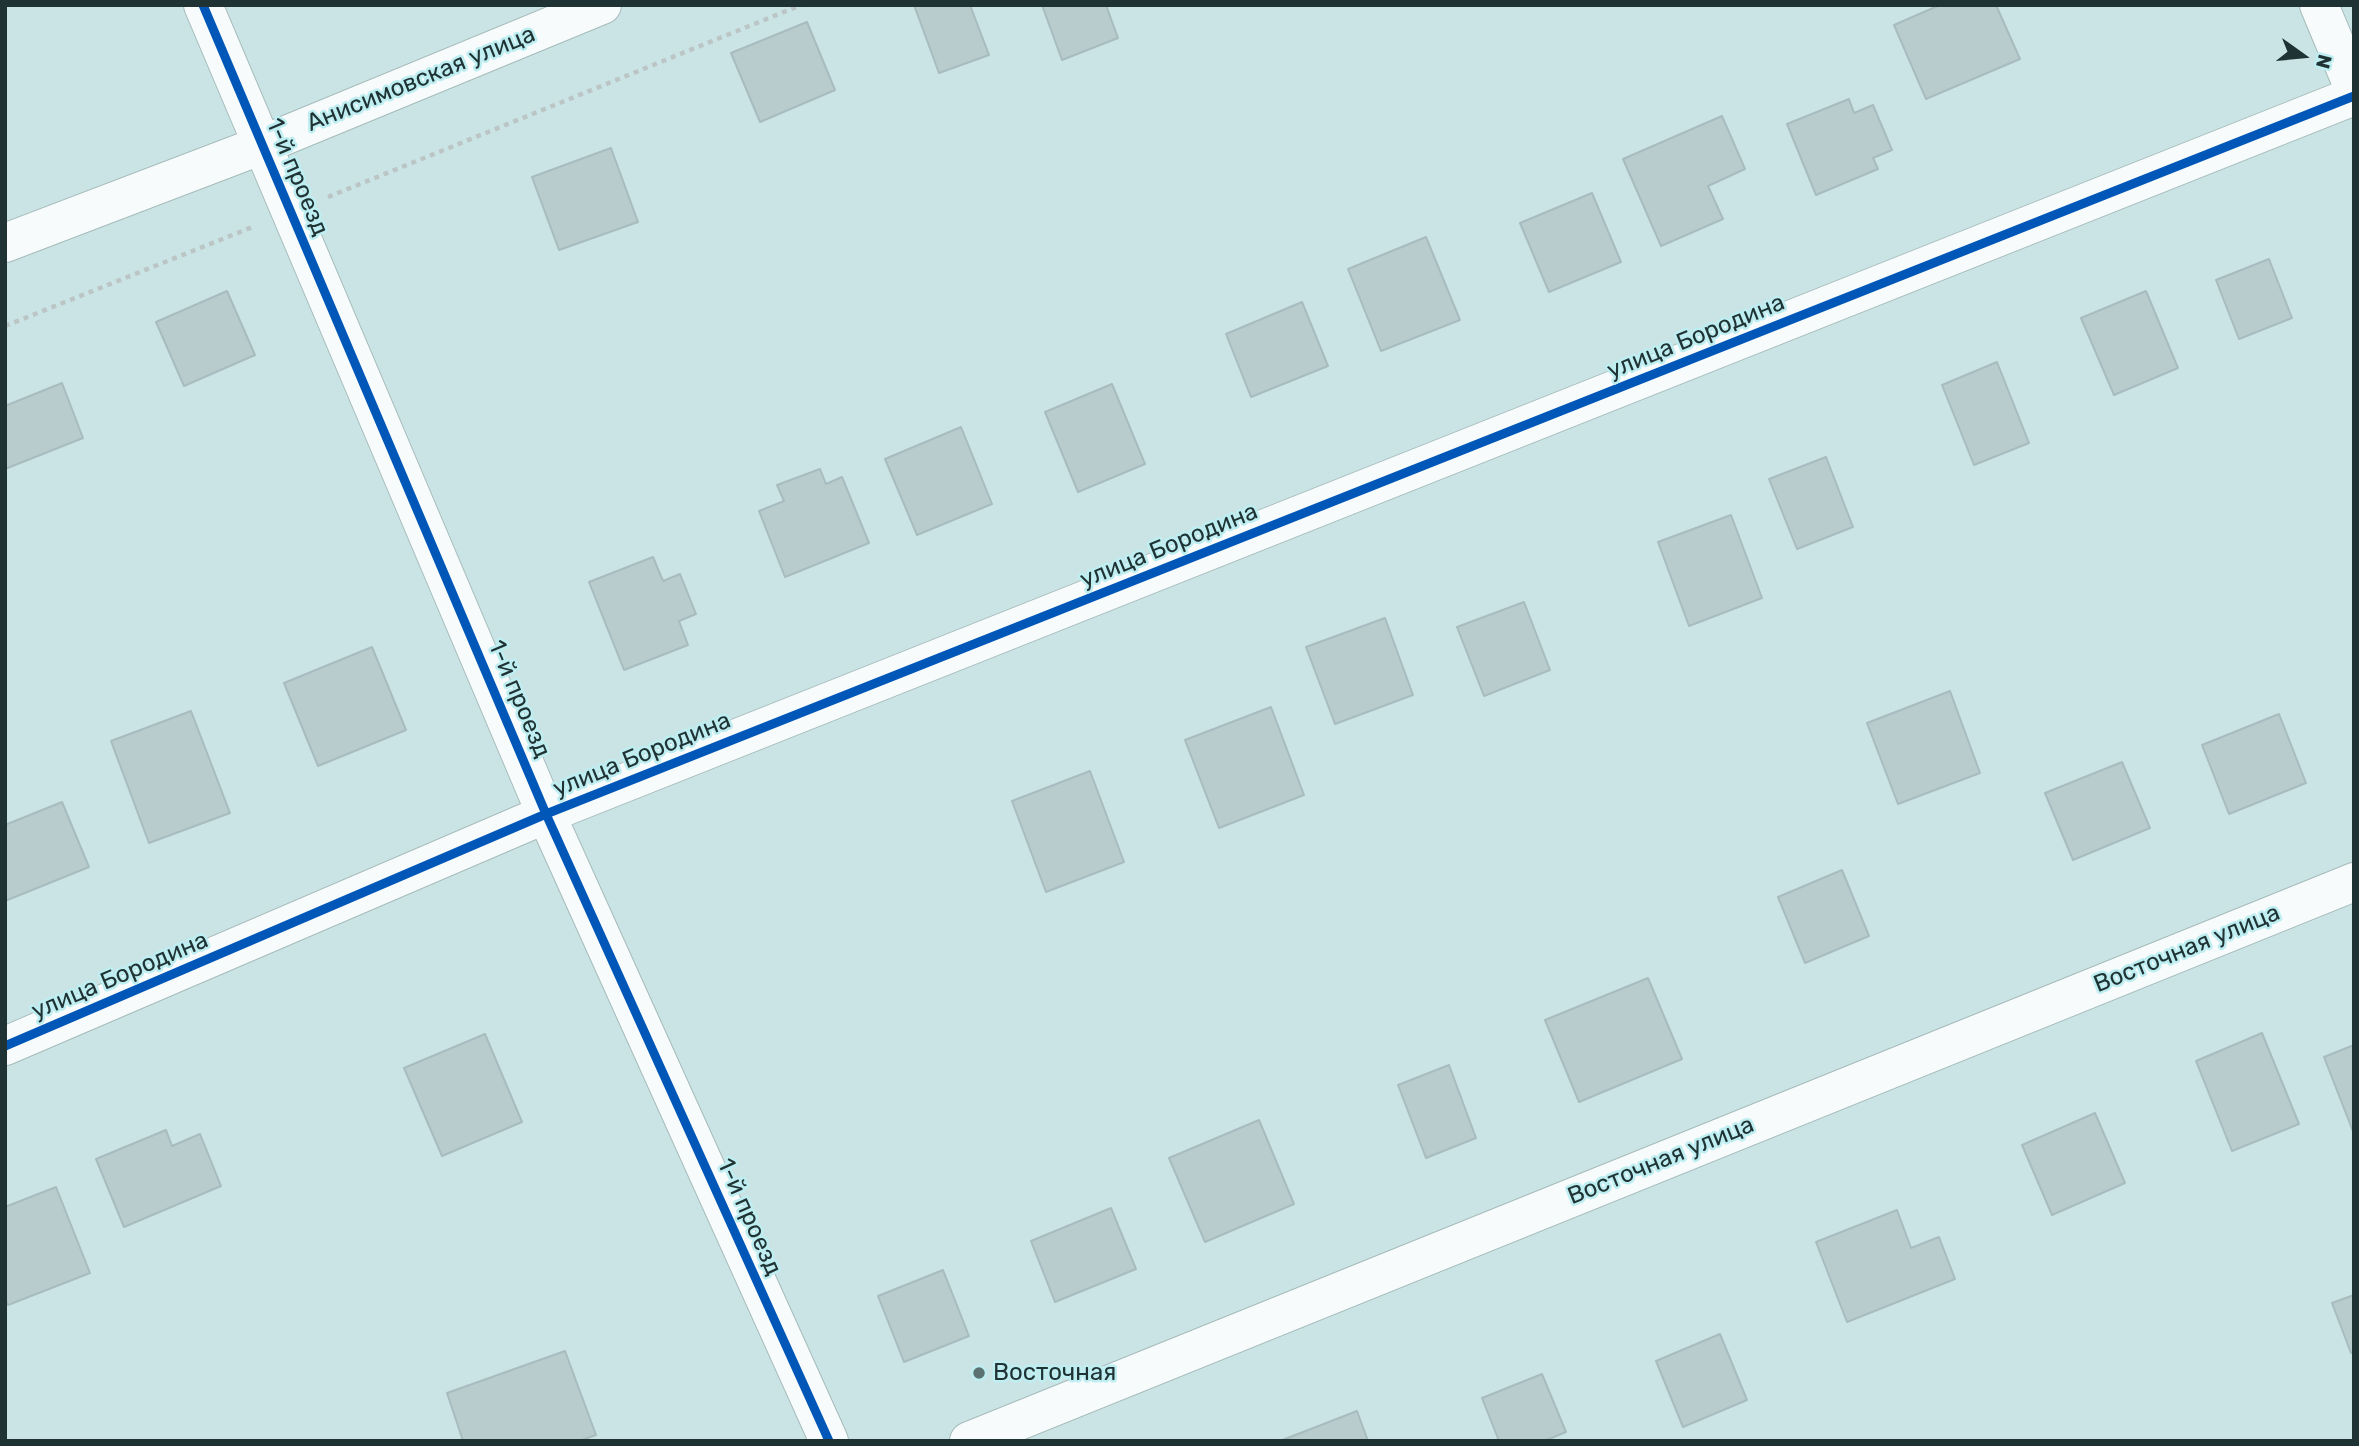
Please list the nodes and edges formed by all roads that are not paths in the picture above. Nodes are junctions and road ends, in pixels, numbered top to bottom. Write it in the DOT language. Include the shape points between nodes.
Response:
graph roads {
  1 [pos="203,5"];
  2 [pos="602,5"];
  3 [pos="2319,5"];
  4 [pos="2354,89"];
  5 [pos="2354,96"];
  6 [pos="262,145"];
  7 [pos="5,243"];
  8 [pos="546,814"];
  9 [pos="2354,882"];
  10 [pos="5,1046"];
  11 [pos="829,1441"];
  12 [pos="969,1441"];
  1 -- 6 [label="street, 1-й проезд"];
  2 -- 6 [label="street, Анисимовская улица"];
  3 -- 4 [label="street"];
  5 -- 8 [label="street, улица Бородина"];
  6 -- 7 [label="street, Анисимовская улица"];
  6 -- 8 [label="street, 1-й проезд"];
  8 -- 10 [label="street, улица Бородина"];
  8 -- 11 [label="street, 1-й проезд"];
  9 -- 12 [label="street, Восточная улица"];
}
